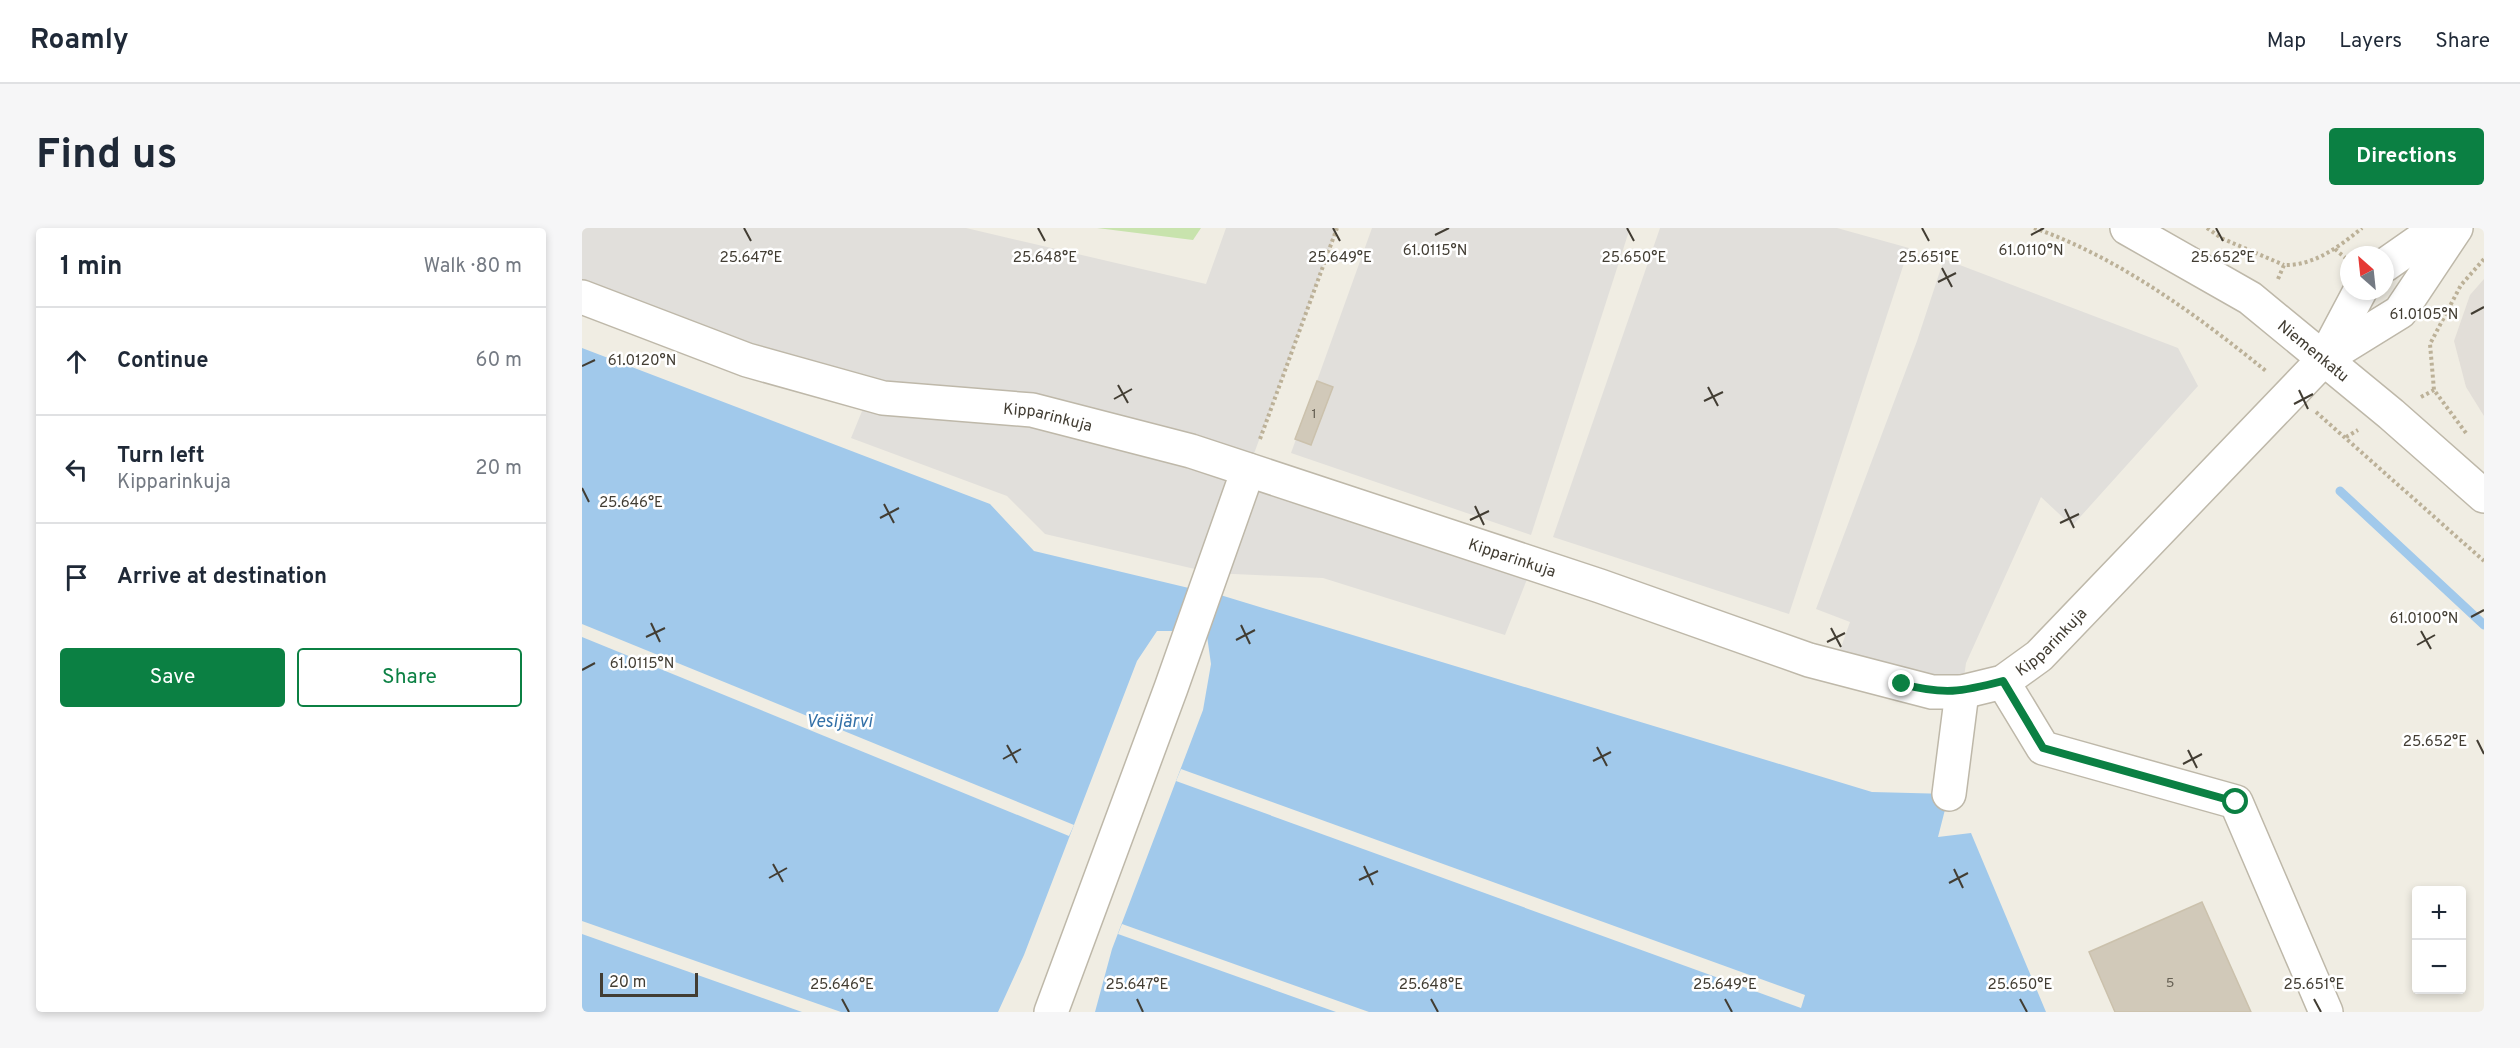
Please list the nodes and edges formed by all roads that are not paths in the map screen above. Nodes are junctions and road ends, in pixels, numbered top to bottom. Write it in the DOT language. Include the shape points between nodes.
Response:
graph roads {
  1 [pos="2127,228"];
  2 [pos="2438,228"];
  3 [pos="2456,228"];
  4 [pos="2394,259"];
  5 [pos="582,297"];
  6 [pos="2355,300"];
  7 [pos="2324,359"];
  8 [pos="1248,470"];
  9 [pos="2484,496"];
  10 [pos="2003,681"];
  11 [pos="1962,692"];
  12 [pos="1949,794"];
  13 [pos="1051,1012"];
  14 [pos="2326,1012"];
  1 -- 7 [label="street, Niemenkatu" via="2250,298"];
  2 -- 4 [label="street"];
  3 -- 7 [label="street" via="2400,312"];
  5 -- 8 [label="street, Kipparinkuja" via="747,360 883,398 1032,410"];
  6 -- 7 [label="street"];
  7 -- 9 [label="street, Niemenkatu"];
  7 -- 10 [label="street, Kipparinkuja" via="2039,656"];
  8 -- 11 [label="street, Kipparinkuja" via="1600,586 1809,660 1932,692"];
  8 -- 13 [label="street"];
  10 -- 11 [label="street, Kipparinkuja"];
  10 -- 14 [label="street" via="2043,748 2236,802"];
  11 -- 12 [label="street"];
}
